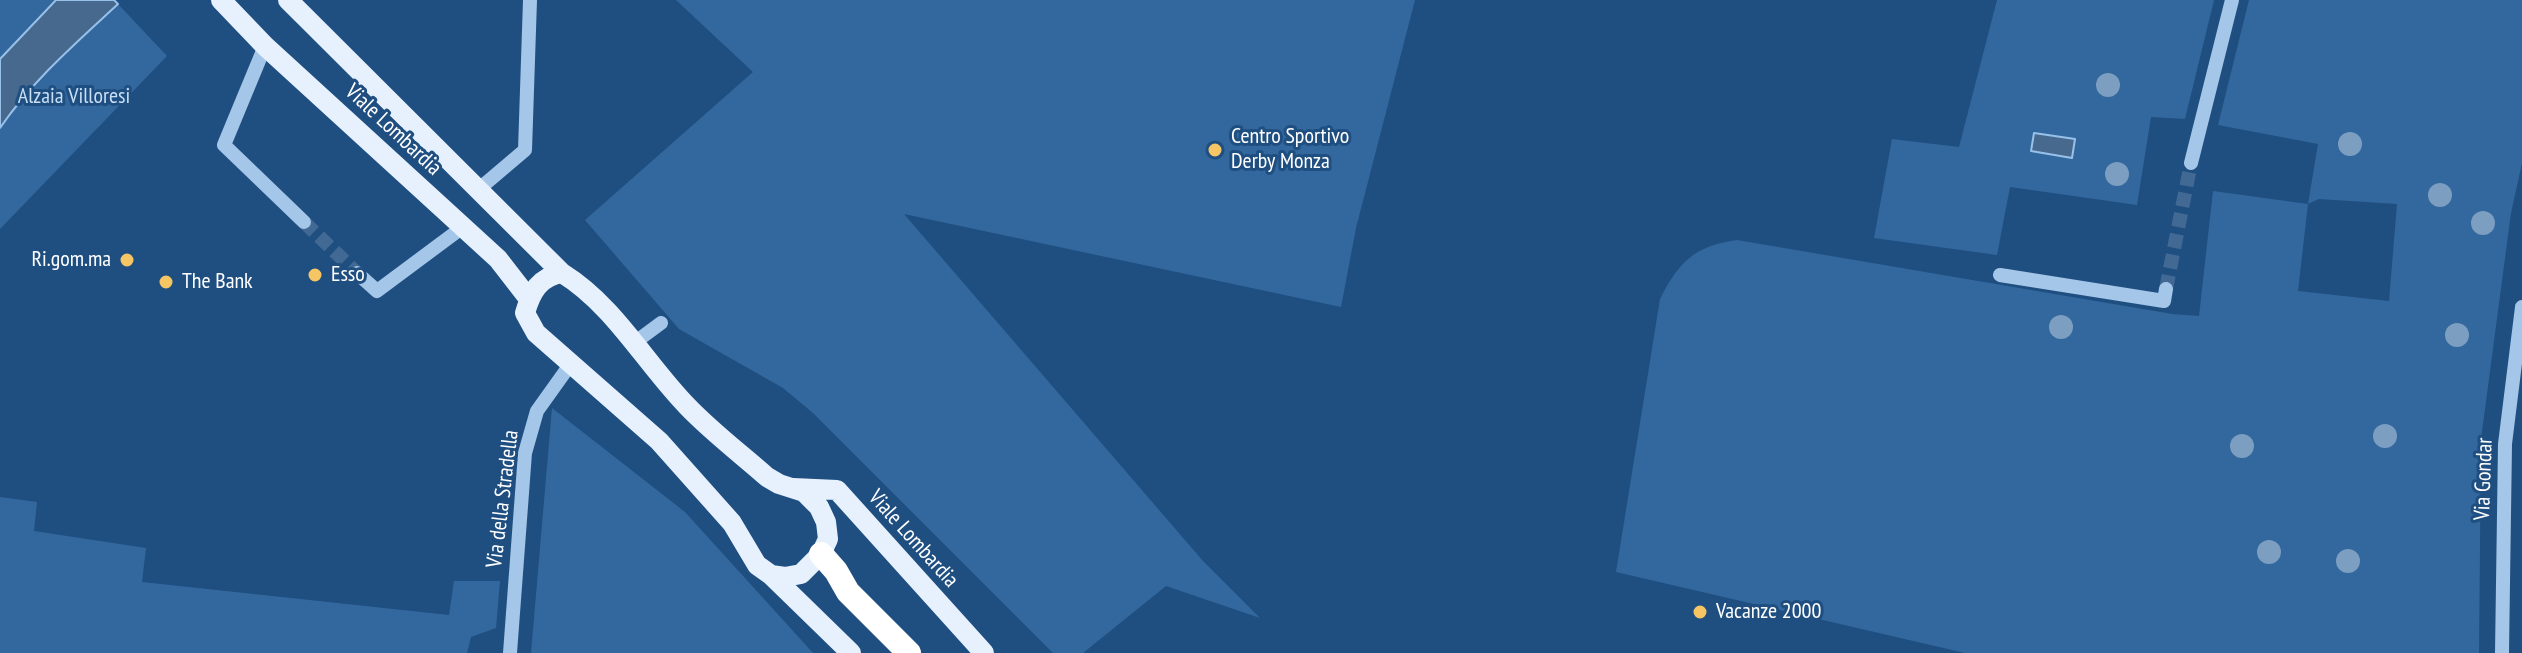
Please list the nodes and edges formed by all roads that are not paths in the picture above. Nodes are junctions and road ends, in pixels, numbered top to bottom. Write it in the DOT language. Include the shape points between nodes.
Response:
graph roads {
  1 [pos="221,0"];
  2 [pos="288,0"];
  3 [pos="530,0"];
  4 [pos="2232,0"];
  5 [pos="265,46"];
  6 [pos="2191,163"];
  7 [pos="479,189"];
  8 [pos="304,222"];
  9 [pos="463,227"];
  10 [pos="357,273"];
  11 [pos="562,273"];
  12 [pos="2000,275"];
  13 [pos="2166,289"];
  14 [pos="529,299"];
  15 [pos="2522,307"];
  16 [pos="661,323"];
  17 [pos="634,343"];
  18 [pos="572,362"];
  19 [pos="2505,444"];
  20 [pos="2522,447"];
  21 [pos="793,488"];
  22 [pos="821,554"];
  23 [pos="771,575"];
  24 [pos="510,653"];
  25 [pos="851,653"];
  26 [pos="909,653"];
  27 [pos="984,653"];
  28 [pos="2502,653"];
  1 -- 5 [label="main road, Viale Lombardia"];
  2 -- 7 [label="main road, Viale Lombardia"];
  3 -- 7 [label="street" via="525,150"];
  4 -- 6 [label="street"];
  5 -- 8 [label="street" via="224,145"];
  5 -- 9 [label="main road, Viale Lombardia"];
  7 -- 11 [label="main road, Viale Lombardia"];
  9 -- 10 [label="street" via="377,291"];
  9 -- 14 [label="main road, Viale Lombardia" via="498,259"];
  11 -- 14 [label="main road" via="543,280"];
  11 -- 17 [label="main road, Viale Lombardia" via="600,303"];
  12 -- 13 [label="street" via="2164,301"];
  14 -- 18 [label="main road, Viale Lombardia" via="525,313 536,333"];
  15 -- 19 [label="street, Via Gondar"];
  16 -- 17 [label="street"];
  17 -- 21 [label="main road, Viale Lombardia" via="688,407 767,477"];
  18 -- 23 [label="main road, Viale Lombardia" via="659,441 732,523 757,565"];
  18 -- 24 [label="street, Via della Stradella" via="537,411 525,453"];
  19 -- 20 [label="street"];
  19 -- 28 [label="street, Via Gondar"];
  21 -- 22 [label="main road, Viale Lombardia" via="819,507 826,522 828,539"];
  21 -- 27 [label="main road, Viale Lombardia" via="837,490"];
  22 -- 23 [label="main road" via="801,574"];
  22 -- 26 [label="highway" via="848,592"];
  23 -- 25 [label="main road, Viale Lombardia"];
}
